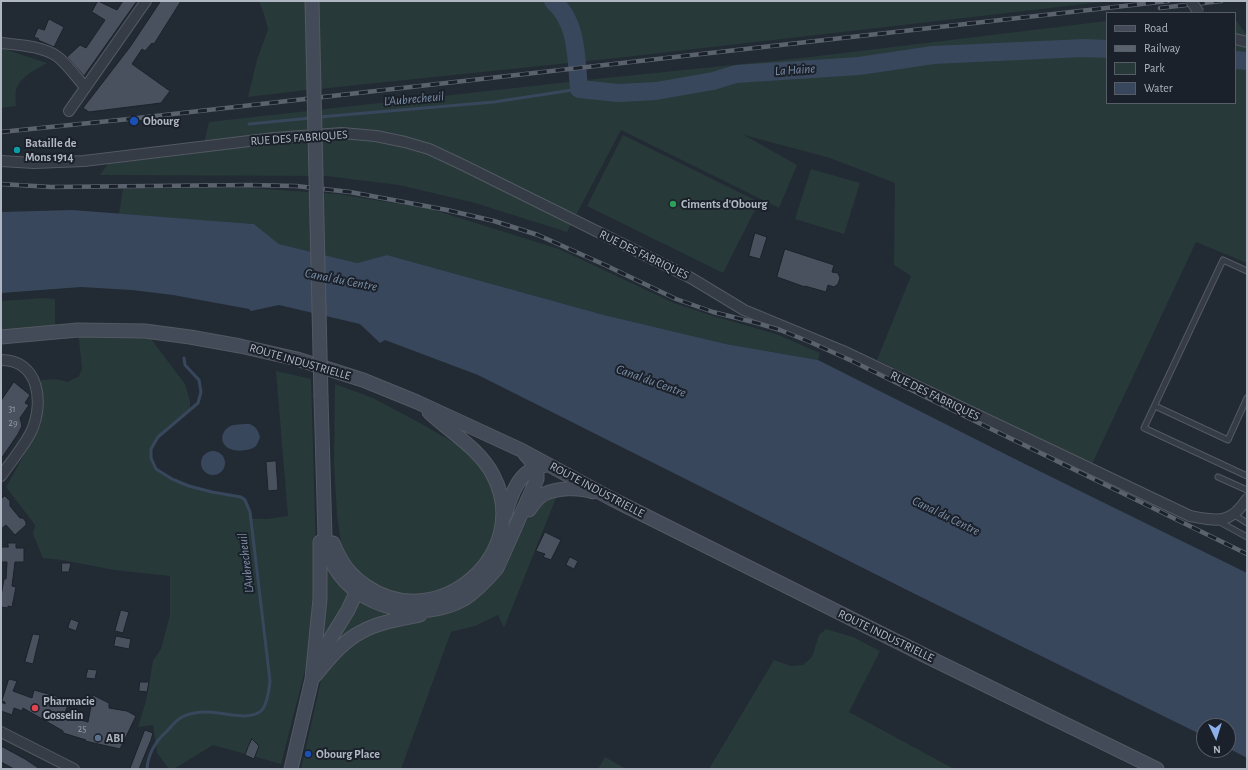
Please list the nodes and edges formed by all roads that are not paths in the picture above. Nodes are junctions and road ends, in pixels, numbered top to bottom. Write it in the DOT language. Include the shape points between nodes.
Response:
graph roads {
  1 [pos="146,1"];
  2 [pos="312,1"];
  3 [pos="1191,1"];
  4 [pos="1198,12"];
  5 [pos="1236,39"];
  6 [pos="1247,42"];
  7 [pos="1,43"];
  8 [pos="85,87"];
  9 [pos="69,111"];
  10 [pos="1,161"];
  11 [pos="1247,271"];
  12 [pos="1,337"];
  13 [pos="5,360"];
  14 [pos="1247,398"];
  15 [pos="417,402"];
  16 [pos="1155,406"];
  17 [pos="521,450"];
  18 [pos="550,465"];
  19 [pos="535,467"];
  20 [pos="323,472"];
  21 [pos="1,476"];
  22 [pos="1247,476"];
  23 [pos="1218,477"];
  24 [pos="1247,490"];
  25 [pos="324,499"];
  26 [pos="612,499"];
  27 [pos="1242,508"];
  28 [pos="1217,521"];
  29 [pos="1247,523"];
  30 [pos="502,524"];
  31 [pos="1247,538"];
  32 [pos="496,568"];
  33 [pos="350,574"];
  34 [pos="355,590"];
  35 [pos="440,608"];
  36 [pos="312,679"];
  37 [pos="1,732"];
  38 [pos="74,769"];
  39 [pos="291,769"];
  40 [pos="1157,769"];
  1 -- 8 [label="street"];
  2 -- 20 [label="main road, bridge"];
  3 -- 4 [label="street, bridge"];
  5 -- 6 [label="street"];
  7 -- 8 [label="street" via="37,49 58,57"];
  8 -- 9 [label="street"];
  10 -- 28 [label="street, RUE DES FABRIQUES" via="84,161 274,138 342,134 376,136 429,149 684,274 744,310 843,351 1144,496 1190,516"];
  11 -- 16 [label="lane" via="1223,260"];
  12 -- 15 [label="main road, ROUTE INDUSTRIELLE" via="106,330 145,331 190,337 297,359 363,380"];
  13 -- 21 [label="street" via="23,366 31,374 38,408 31,432"];
  14 -- 16 [label="lane" via="1228,440"];
  15 -- 17 [label="main road, ROUTE INDUSTRIELLE"];
  15 -- 30 [label="main road" via="472,447 490,469 500,495"];
  16 -- 22 [label="lane" via="1144,428"];
  17 -- 18 [label="main road, ROUTE INDUSTRIELLE"];
  17 -- 19 [label="main road"];
  18 -- 19 [label="main road"];
  18 -- 26 [label="main road, ROUTE INDUSTRIELLE"];
  19 -- 30 [label="main road" via="520,479"];
  19 -- 32 [label="main road" via="538,472 535,485"];
  20 -- 25 [label="main road"];
  20 -- 36 [label="main road" via="318,493 320,599"];
  23 -- 24 [label="lane"];
  25 -- 33 [label="main road" via="334,544"];
  25 -- 34 [label="main road" via="325,537 330,558 340,576"];
  26 -- 32 [label="main road" via="586,490 544,494 530,509"];
  26 -- 40 [label="main road, ROUTE INDUSTRIELLE"];
  27 -- 28 [label="street"];
  27 -- 29 [label="lane"];
  28 -- 31 [label="lane"];
  30 -- 33 [label="main road" via="493,551 476,576 442,597 412,601 391,598 377,593"];
  32 -- 35 [label="main road" via="488,580 463,599"];
  33 -- 34 [label="main road"];
  34 -- 35 [label="main road" via="380,604 396,608"];
  34 -- 36 [label="main road" via="348,610 329,641"];
  35 -- 36 [label="main road" via="361,631 339,648"];
  36 -- 39 [label="main road"];
  37 -- 38 [label="street"];
}
